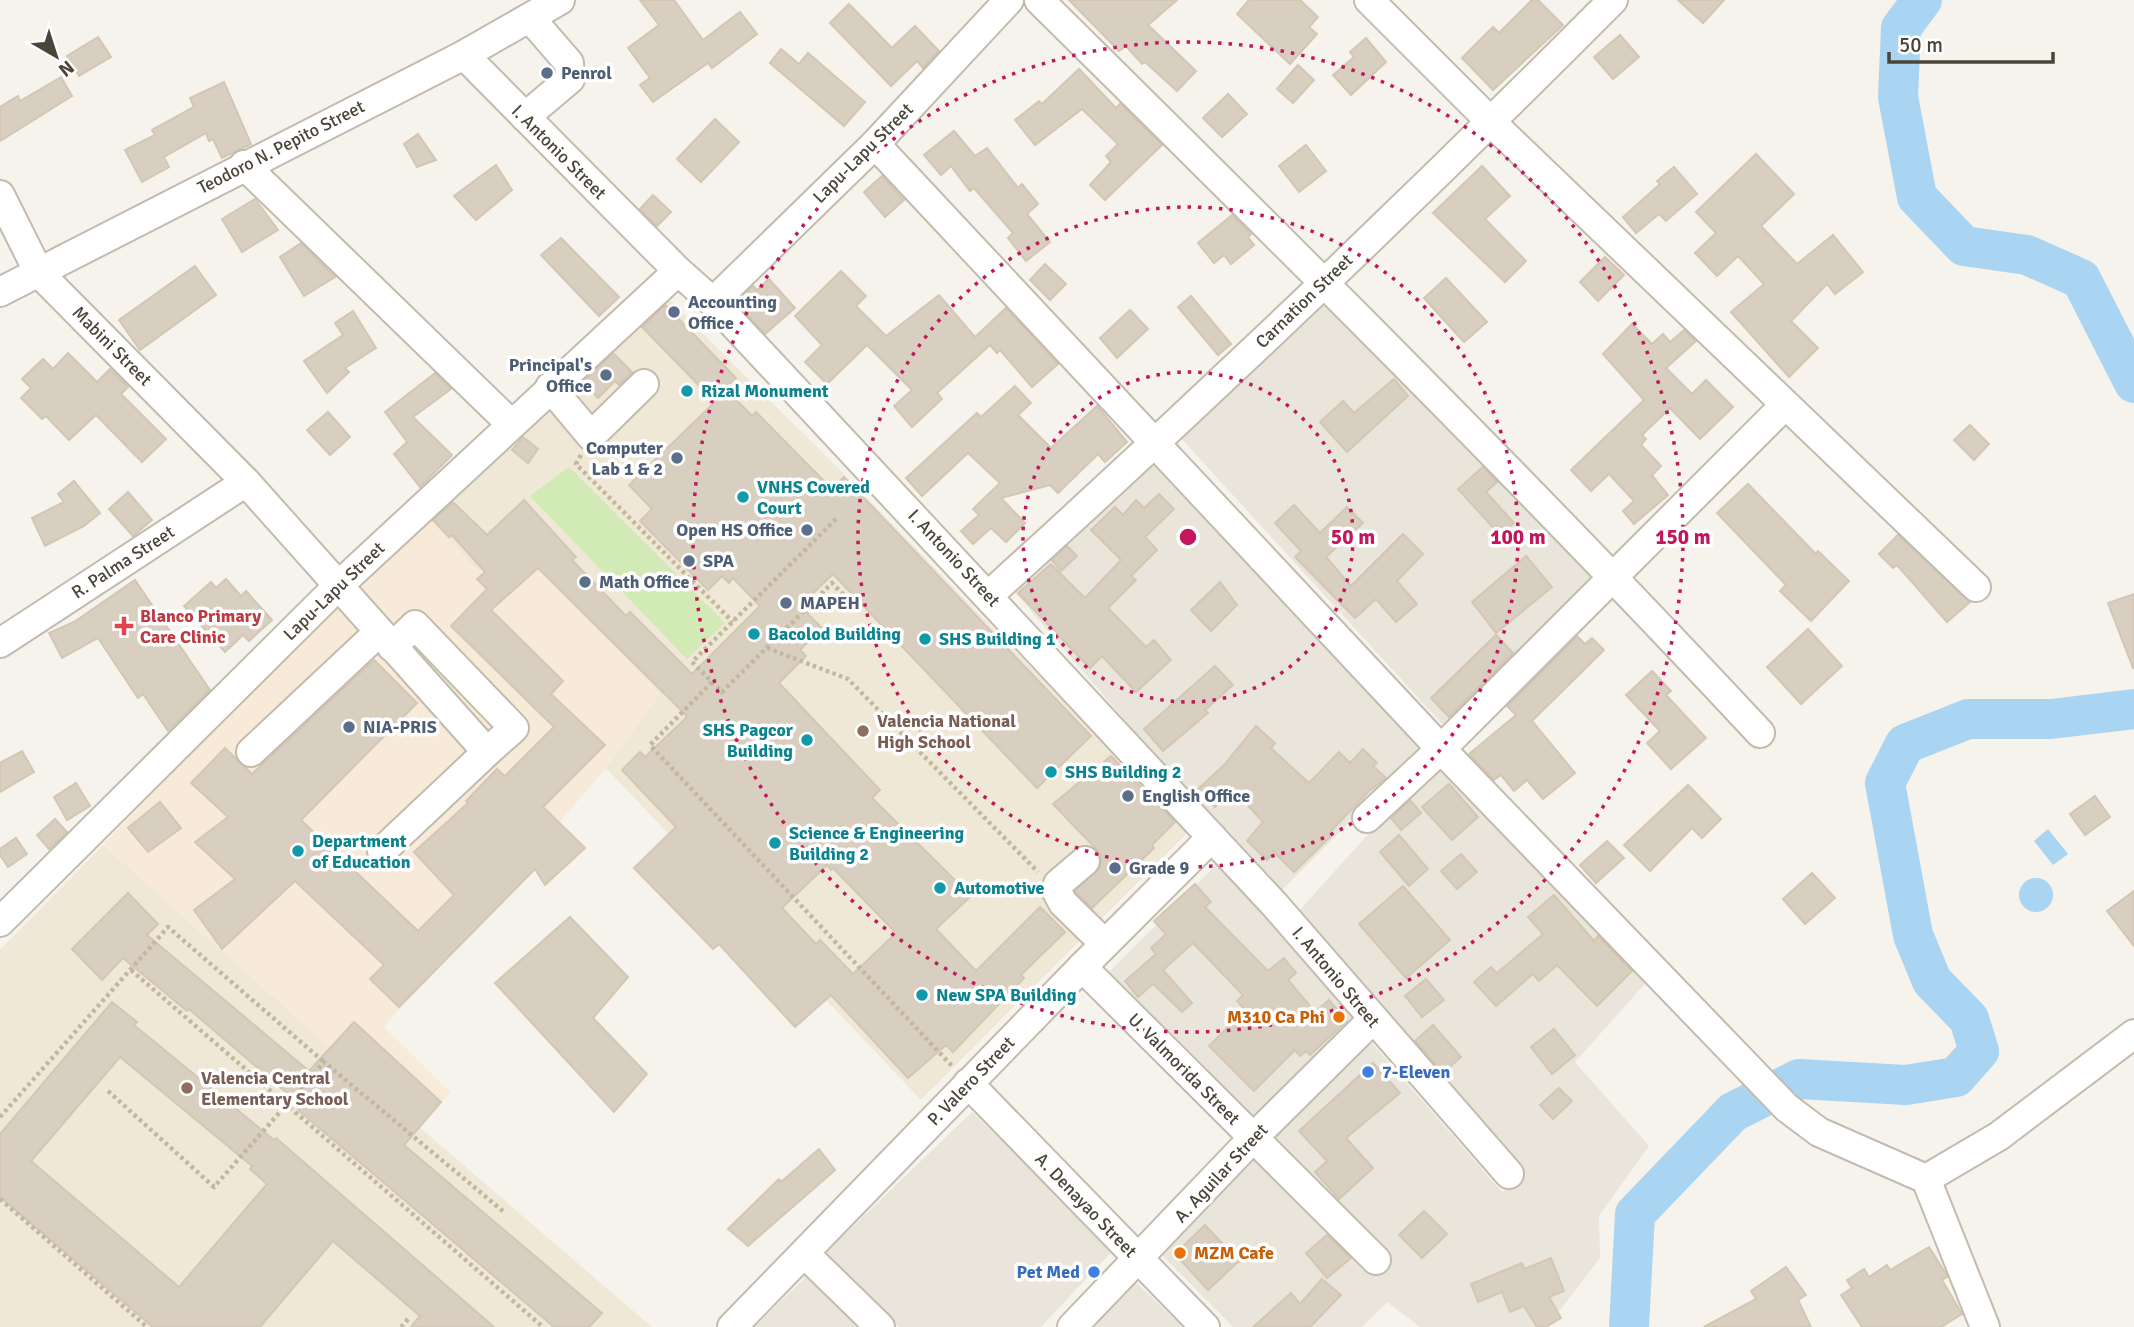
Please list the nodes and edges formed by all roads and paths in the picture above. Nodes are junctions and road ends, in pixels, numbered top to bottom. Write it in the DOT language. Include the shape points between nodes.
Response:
graph roads {
  1 [pos="560,0"];
  2 [pos="1009,0"];
  3 [pos="1040,0"];
  4 [pos="1369,0"];
  5 [pos="1613,0"];
  6 [pos="530,18"];
  7 [pos="464,55"];
  8 [pos="525,117"];
  9 [pos="1491,122"];
  10 [pos="875,144"];
  11 [pos="244,165"];
  12 [pos="0,195"];
  13 [pos="678,271"];
  14 [pos="38,273"];
  15 [pos="1325,282"];
  16 [pos="0,292"];
  17 [pos="713,302"];
  18 [pos="644,384"];
  19 [pos="550,387"];
  20 [pos="1785,405"];
  21 [pos="510,423"];
  22 [pos="591,436"];
  23 [pos="1157,443"];
  24 [pos="246,482"];
  25 [pos="836,519"];
  26 [pos="1614,578"];
  27 [pos="338,586"];
  28 [pos="1976,587"];
  29 [pos="989,595"];
  30 [pos="861,612"];
  31 [pos="733,622"];
  32 [pos="386,639"];
  33 [pos="0,643"];
  34 [pos="767,648"];
  35 [pos="712,682"];
  36 [pos="1760,733"];
  37 [pos="1441,749"];
  38 [pos="251,752"];
  39 [pos="1367,818"];
  40 [pos="1212,837"];
  41 [pos="382,851"];
  42 [pos="1085,861"];
  43 [pos="1056,890"];
  44 [pos="0,922"];
  45 [pos="1105,944"];
  46 [pos="1082,967"];
  47 [pos="131,970"];
  48 [pos="1372,1020"];
  49 [pos="2134,1034"];
  50 [pos="324,1062"];
  51 [pos="968,1083"];
  52 [pos="108,1091"];
  53 [pos="285,1106"];
  54 [pos="0,1117"];
  55 [pos="1254,1137"];
  56 [pos="1509,1174"];
  57 [pos="1926,1179"];
  58 [pos="0,1199"];
  59 [pos="504,1212"];
  60 [pos="804,1254"];
  61 [pos="1139,1260"];
  62 [pos="1376,1260"];
  63 [pos="408,1319"];
  64 [pos="141,1322"];
  65 [pos="137,1327"];
  66 [pos="148,1327"];
  67 [pos="401,1327"];
  68 [pos="543,1327"];
  69 [pos="732,1327"];
  70 [pos="880,1327"];
  71 [pos="1072,1327"];
  72 [pos="1205,1327"];
  73 [pos="1985,1327"];
  1 -- 6 [label="street, Teodoro N. Pepito Street"];
  2 -- 10 [label="street, Lapu-Lapu Street"];
  3 -- 15 [label="street"];
  4 -- 9 [label="street"];
  5 -- 9 [label="street, Carnation Street"];
  6 -- 7 [label="street, Teodoro N. Pepito Street"];
  6 -- 8 [label="street" via="569,63 570,79"];
  7 -- 8 [label="street, I. Antonio Street"];
  7 -- 11 [label="street, Teodoro N. Pepito Street"];
  8 -- 13 [label="street, I. Antonio Street"];
  9 -- 15 [label="street, Carnation Street"];
  9 -- 20 [label="street"];
  10 -- 17 [label="street, Lapu-Lapu Street"];
  10 -- 23 [label="street"];
  11 -- 14 [label="street, Teodoro N. Pepito Street"];
  11 -- 21 [label="street"];
  12 -- 14 [label="street, Mabini Street"];
  13 -- 17 [label="street, I. Antonio Street"];
  13 -- 19 [label="street, Lapu-Lapu Street"];
  14 -- 16 [label="street, Teodoro N. Pepito Street"];
  14 -- 24 [label="street, Mabini Street"];
  15 -- 23 [label="street, Carnation Street"];
  15 -- 26 [label="street"];
  17 -- 29 [label="street, I. Antonio Street"];
  18 -- 22 [label="street"];
  19 -- 21 [label="street, Lapu-Lapu Street"];
  19 -- 22 [label="street"];
  20 -- 26 [label="street"];
  20 -- 28 [label="street"];
  21 -- 27 [label="street, Lapu-Lapu Street"];
  22 -- 31 [label="path" via="576,464"];
  23 -- 29 [label="street, Carnation Street"];
  23 -- 37 [label="street"];
  24 -- 27 [label="street, Mabini Street"];
  24 -- 33 [label="street, R. Palma Street"];
  25 -- 31 [label="path"];
  26 -- 36 [label="street"];
  26 -- 37 [label="street"];
  27 -- 32 [label="street, Mabini Street"];
  27 -- 44 [label="street, Lapu-Lapu Street"];
  29 -- 40 [label="street, I. Antonio Street"];
  30 -- 34 [label="path" via="832,583"];
  31 -- 35 [label="path" via="692,662"];
  32 -- 38 [label="street"];
  32 -- 41 [label="street" via="415,625 514,728"];
  34 -- 35 [label="path" via="722,692"];
  34 -- 43 [label="path" via="848,679"];
  35 -- 51 [label="path" via="650,745"];
  37 -- 39 [label="street"];
  37 -- 57 [label="street" via="1787,1108 1819,1132"];
  40 -- 45 [label="street, P. Valero Street"];
  40 -- 48 [label="street, I. Antonio Street"];
  42 -- 43 [label="street"];
  43 -- 45 [label="street" via="1063,903"];
  45 -- 46 [label="street, P. Valero Street"];
  46 -- 51 [label="street, P. Valero Street"];
  46 -- 55 [label="street, U. Valmorida Street"];
  47 -- 50 [label="path" via="168,927"];
  47 -- 53 [label="path"];
  47 -- 54 [label="path"];
  48 -- 55 [label="street, A. Aguilar Street"];
  48 -- 56 [label="street, I. Antonio Street"];
  49 -- 57 [label="street" via="1999,1136"];
  50 -- 53 [label="path"];
  50 -- 59 [label="path"];
  51 -- 60 [label="street, P. Valero Street"];
  51 -- 61 [label="street, A. Denayao Street"];
  52 -- 53 [label="path" via="214,1187"];
  53 -- 68 [label="path"];
  55 -- 61 [label="street, A. Aguilar Street"];
  55 -- 62 [label="street, U. Valmorida Street"];
  57 -- 73 [label="street"];
  58 -- 64 [label="path"];
  60 -- 69 [label="street, P. Valero Street"];
  60 -- 70 [label="street"];
  61 -- 71 [label="street, A. Aguilar Street"];
  61 -- 72 [label="street, A. Denayao Street"];
  63 -- 67 [label="path"];
  64 -- 65 [label="path"];
  64 -- 66 [label="path"];
}
